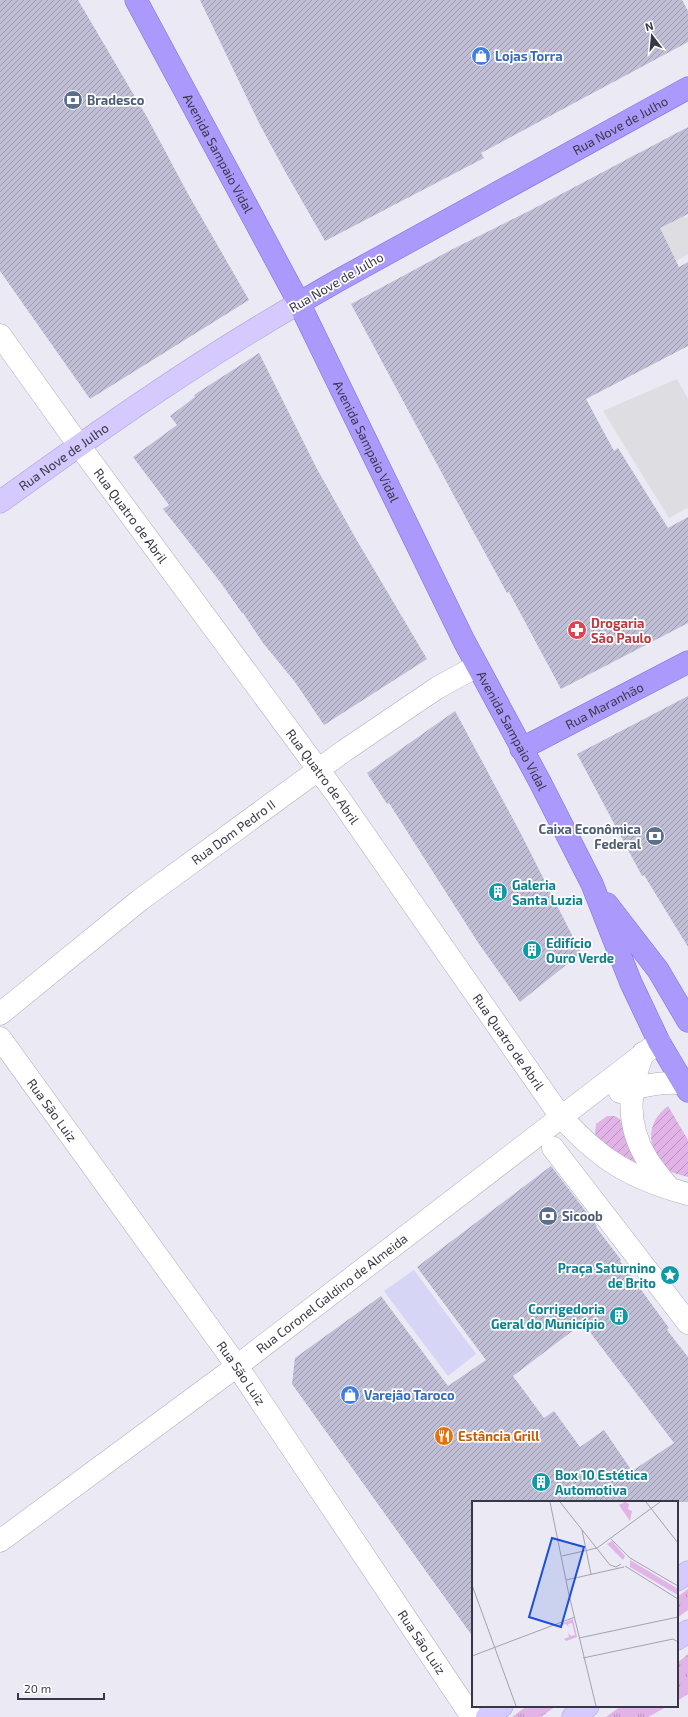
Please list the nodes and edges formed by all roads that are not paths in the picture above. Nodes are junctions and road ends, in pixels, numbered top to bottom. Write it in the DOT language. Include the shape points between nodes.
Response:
graph roads {
  1 [pos="136,0"];
  2 [pos="688,88"];
  3 [pos="299,303"];
  4 [pos="0,335"];
  5 [pos="78,444"];
  6 [pos="0,502"];
  7 [pos="688,662"];
  8 [pos="477,666"];
  9 [pos="521,749"];
  10 [pos="318,770"];
  11 [pos="592,884"];
  12 [pos="0,1014"];
  13 [pos="688,1021"];
  14 [pos="0,1038"];
  15 [pos="651,1047"];
  16 [pos="686,1087"];
  17 [pos="633,1088"];
  18 [pos="579,1104"];
  19 [pos="561,1117"];
  20 [pos="553,1148"];
  21 [pos="678,1191"];
  22 [pos="688,1323"];
  23 [pos="237,1366"];
  24 [pos="0,1541"];
  25 [pos="688,1572"];
  26 [pos="678,1579"];
  27 [pos="688,1631"];
  28 [pos="678,1638"];
  29 [pos="501,1707"];
  30 [pos="587,1707"];
  31 [pos="472,1717"];
  32 [pos="487,1717"];
  33 [pos="573,1717"];
  1 -- 3 [label="main road, Avenida Sampaio Vidal"];
  2 -- 3 [label="main road, Rua Nove de Julho"];
  3 -- 5 [label="street, Rua Nove de Julho" via="263,323"];
  3 -- 8 [label="main road, Avenida Sampaio Vidal"];
  4 -- 5 [label="street, Rua Quatro de Abril"];
  5 -- 6 [label="street, Rua Nove de Julho"];
  5 -- 10 [label="street, Rua Quatro de Abril"];
  7 -- 9 [label="main road, Rua Maranhão"];
  8 -- 9 [label="main road, Avenida Sampaio Vidal"];
  8 -- 10 [label="street, Rua Dom Pedro II" via="437,688"];
  9 -- 11 [label="main road, Avenida Sampaio Vidal"];
  10 -- 12 [label="street, Rua Dom Pedro II" via="140,900"];
  10 -- 19 [label="street, Rua Quatro de Abril"];
  11 -- 13 [label="main road, Avenida Sampaio Vidal" via="658,970"];
  11 -- 15 [label="main road, Avenida Sampaio Vidal" via="631,983"];
  14 -- 23 [label="street, Rua São Luiz"];
  15 -- 16 [label="main road, Avenida Sampaio Vidal"];
  15 -- 17 [label="street" via="635,1074"];
  15 -- 18 [label="street, Rua Coronel Galdino de Almeida"];
  16 -- 17 [label="street" via="661,1084"];
  17 -- 18 [label="street"];
  17 -- 21 [label="street" via="632,1120 638,1141 647,1159"];
  18 -- 19 [label="street, Rua Coronel Galdino de Almeida"];
  19 -- 21 [label="street, Rua Quatro de Abril" via="592,1147 622,1169"];
  19 -- 23 [label="street, Rua Coronel Galdino de Almeida"];
  20 -- 22 [label="street"];
  23 -- 24 [label="street, Rua Coronel Galdino de Almeida"];
  23 -- 31 [label="street, Rua São Luiz"];
  25 -- 26 [label="street"];
  27 -- 28 [label="street"];
  29 -- 32 [label="street"];
  30 -- 33 [label="street"];
}
